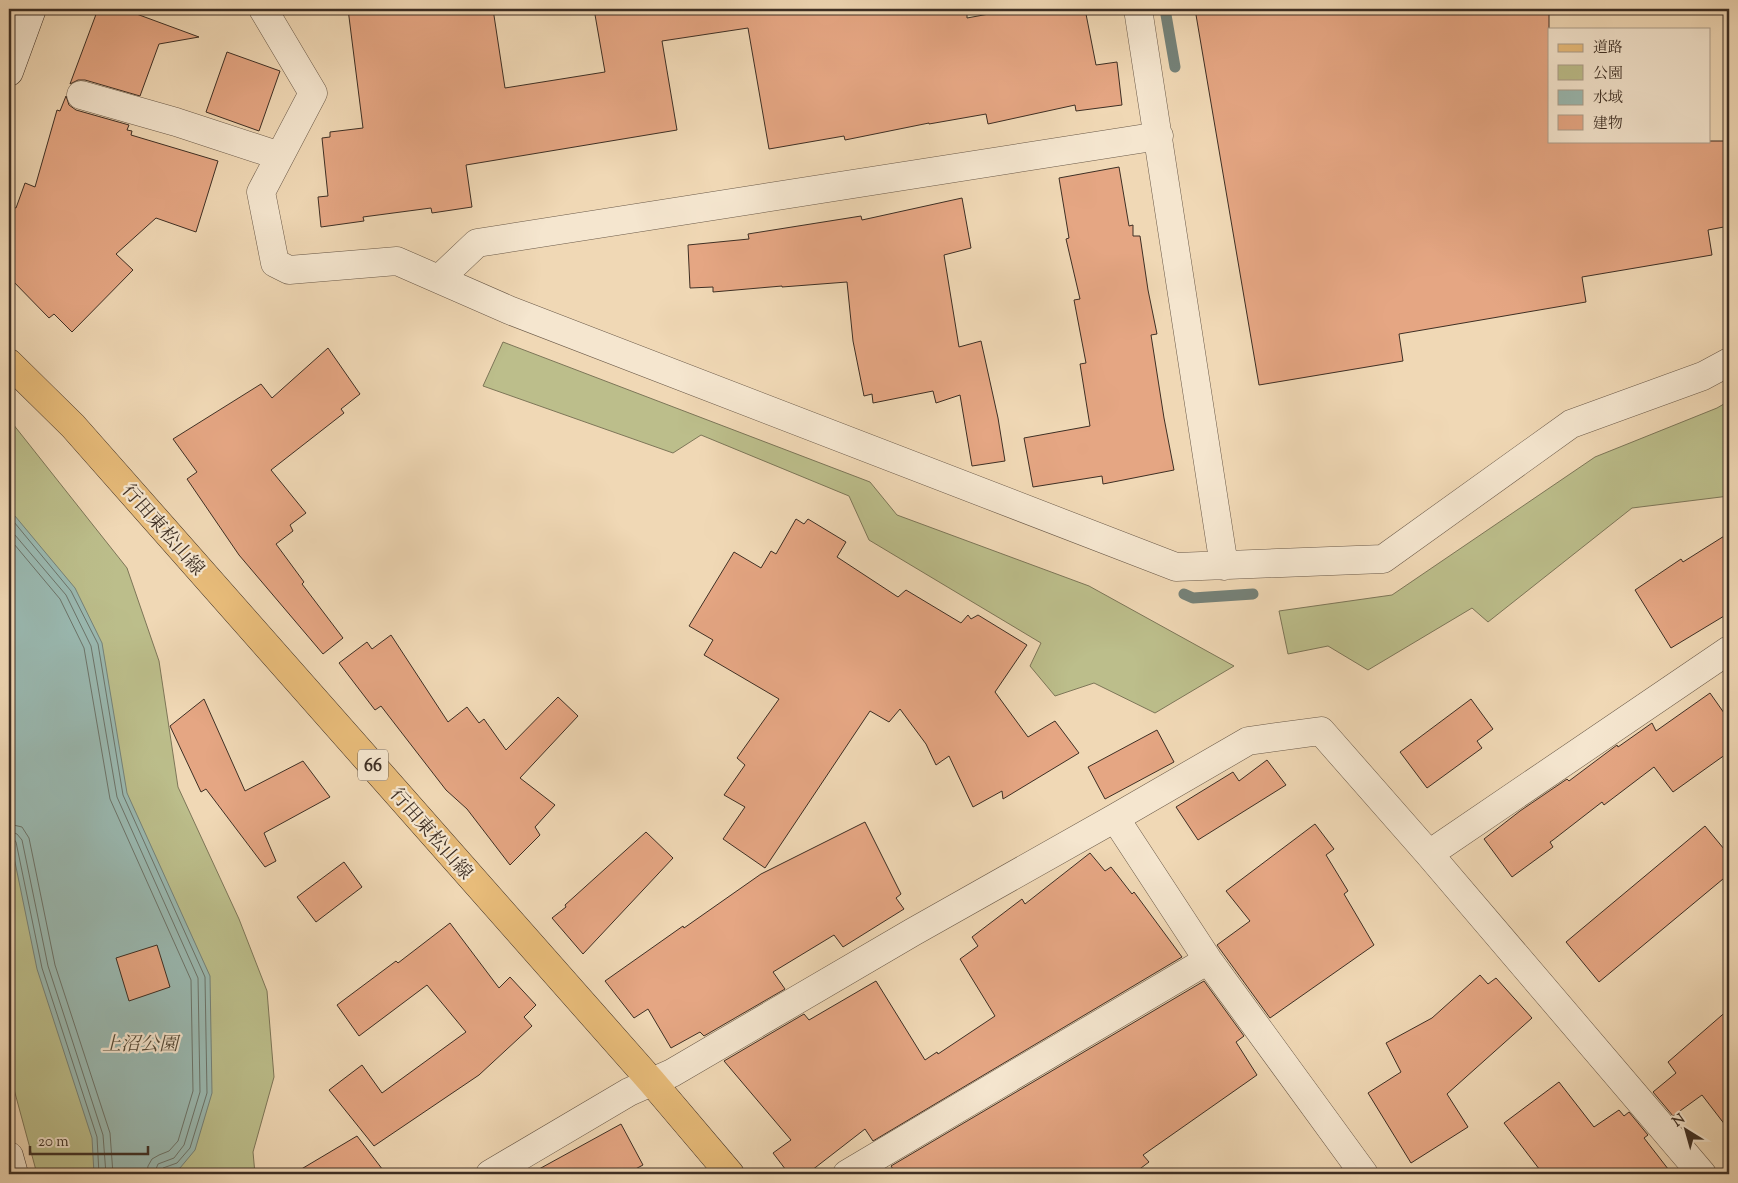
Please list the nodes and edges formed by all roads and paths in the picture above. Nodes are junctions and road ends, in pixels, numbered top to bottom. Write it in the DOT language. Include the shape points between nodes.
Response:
graph roads {
  1 [pos="32,9"];
  2 [pos="264,9"];
  3 [pos="1138,9"];
  4 [pos="9,72"];
  5 [pos="80,95"];
  6 [pos="1158,136"];
  7 [pos="280,156"];
  8 [pos="439,278"];
  9 [pos="1729,362"];
  10 [pos="9,363"];
  11 [pos="1224,566"];
  12 [pos="1729,650"];
  13 [pos="1115,818"];
  14 [pos="1429,854"];
  15 [pos="1208,960"];
  16 [pos="652,1082"];
  17 [pos="9,1156"];
  18 [pos="14,1174"];
  19 [pos="490,1174"];
  20 [pos="730,1174"];
  21 [pos="847,1174"];
  22 [pos="1364,1174"];
  23 [pos="1702,1174"];
  1 -- 4 [label="street"];
  2 -- 7 [label="street" via="313,93"];
  3 -- 6 [label="street"];
  5 -- 7 [label="street"];
  6 -- 8 [label="street" via="477,243"];
  6 -- 11 [label="street"];
  7 -- 8 [label="street" via="261,192 275,263 289,270 397,261"];
  8 -- 11 [label="street" via="519,313 1176,567"];
  9 -- 11 [label="street" via="1703,376 1571,424 1383,559"];
  10 -- 16 [label="main road, 行田東松山線 / 66" via="73,426"];
  12 -- 14 [label="street"];
  13 -- 14 [label="street" via="1248,741 1321,731"];
  13 -- 15 [label="street"];
  13 -- 16 [label="street"];
  14 -- 23 [label="street"];
  15 -- 21 [label="street"];
  15 -- 22 [label="street"];
  16 -- 19 [label="street" via="629,1092"];
  16 -- 20 [label="main road, 行田東松山線 / 66"];
  17 -- 18 [label="street"];
}
